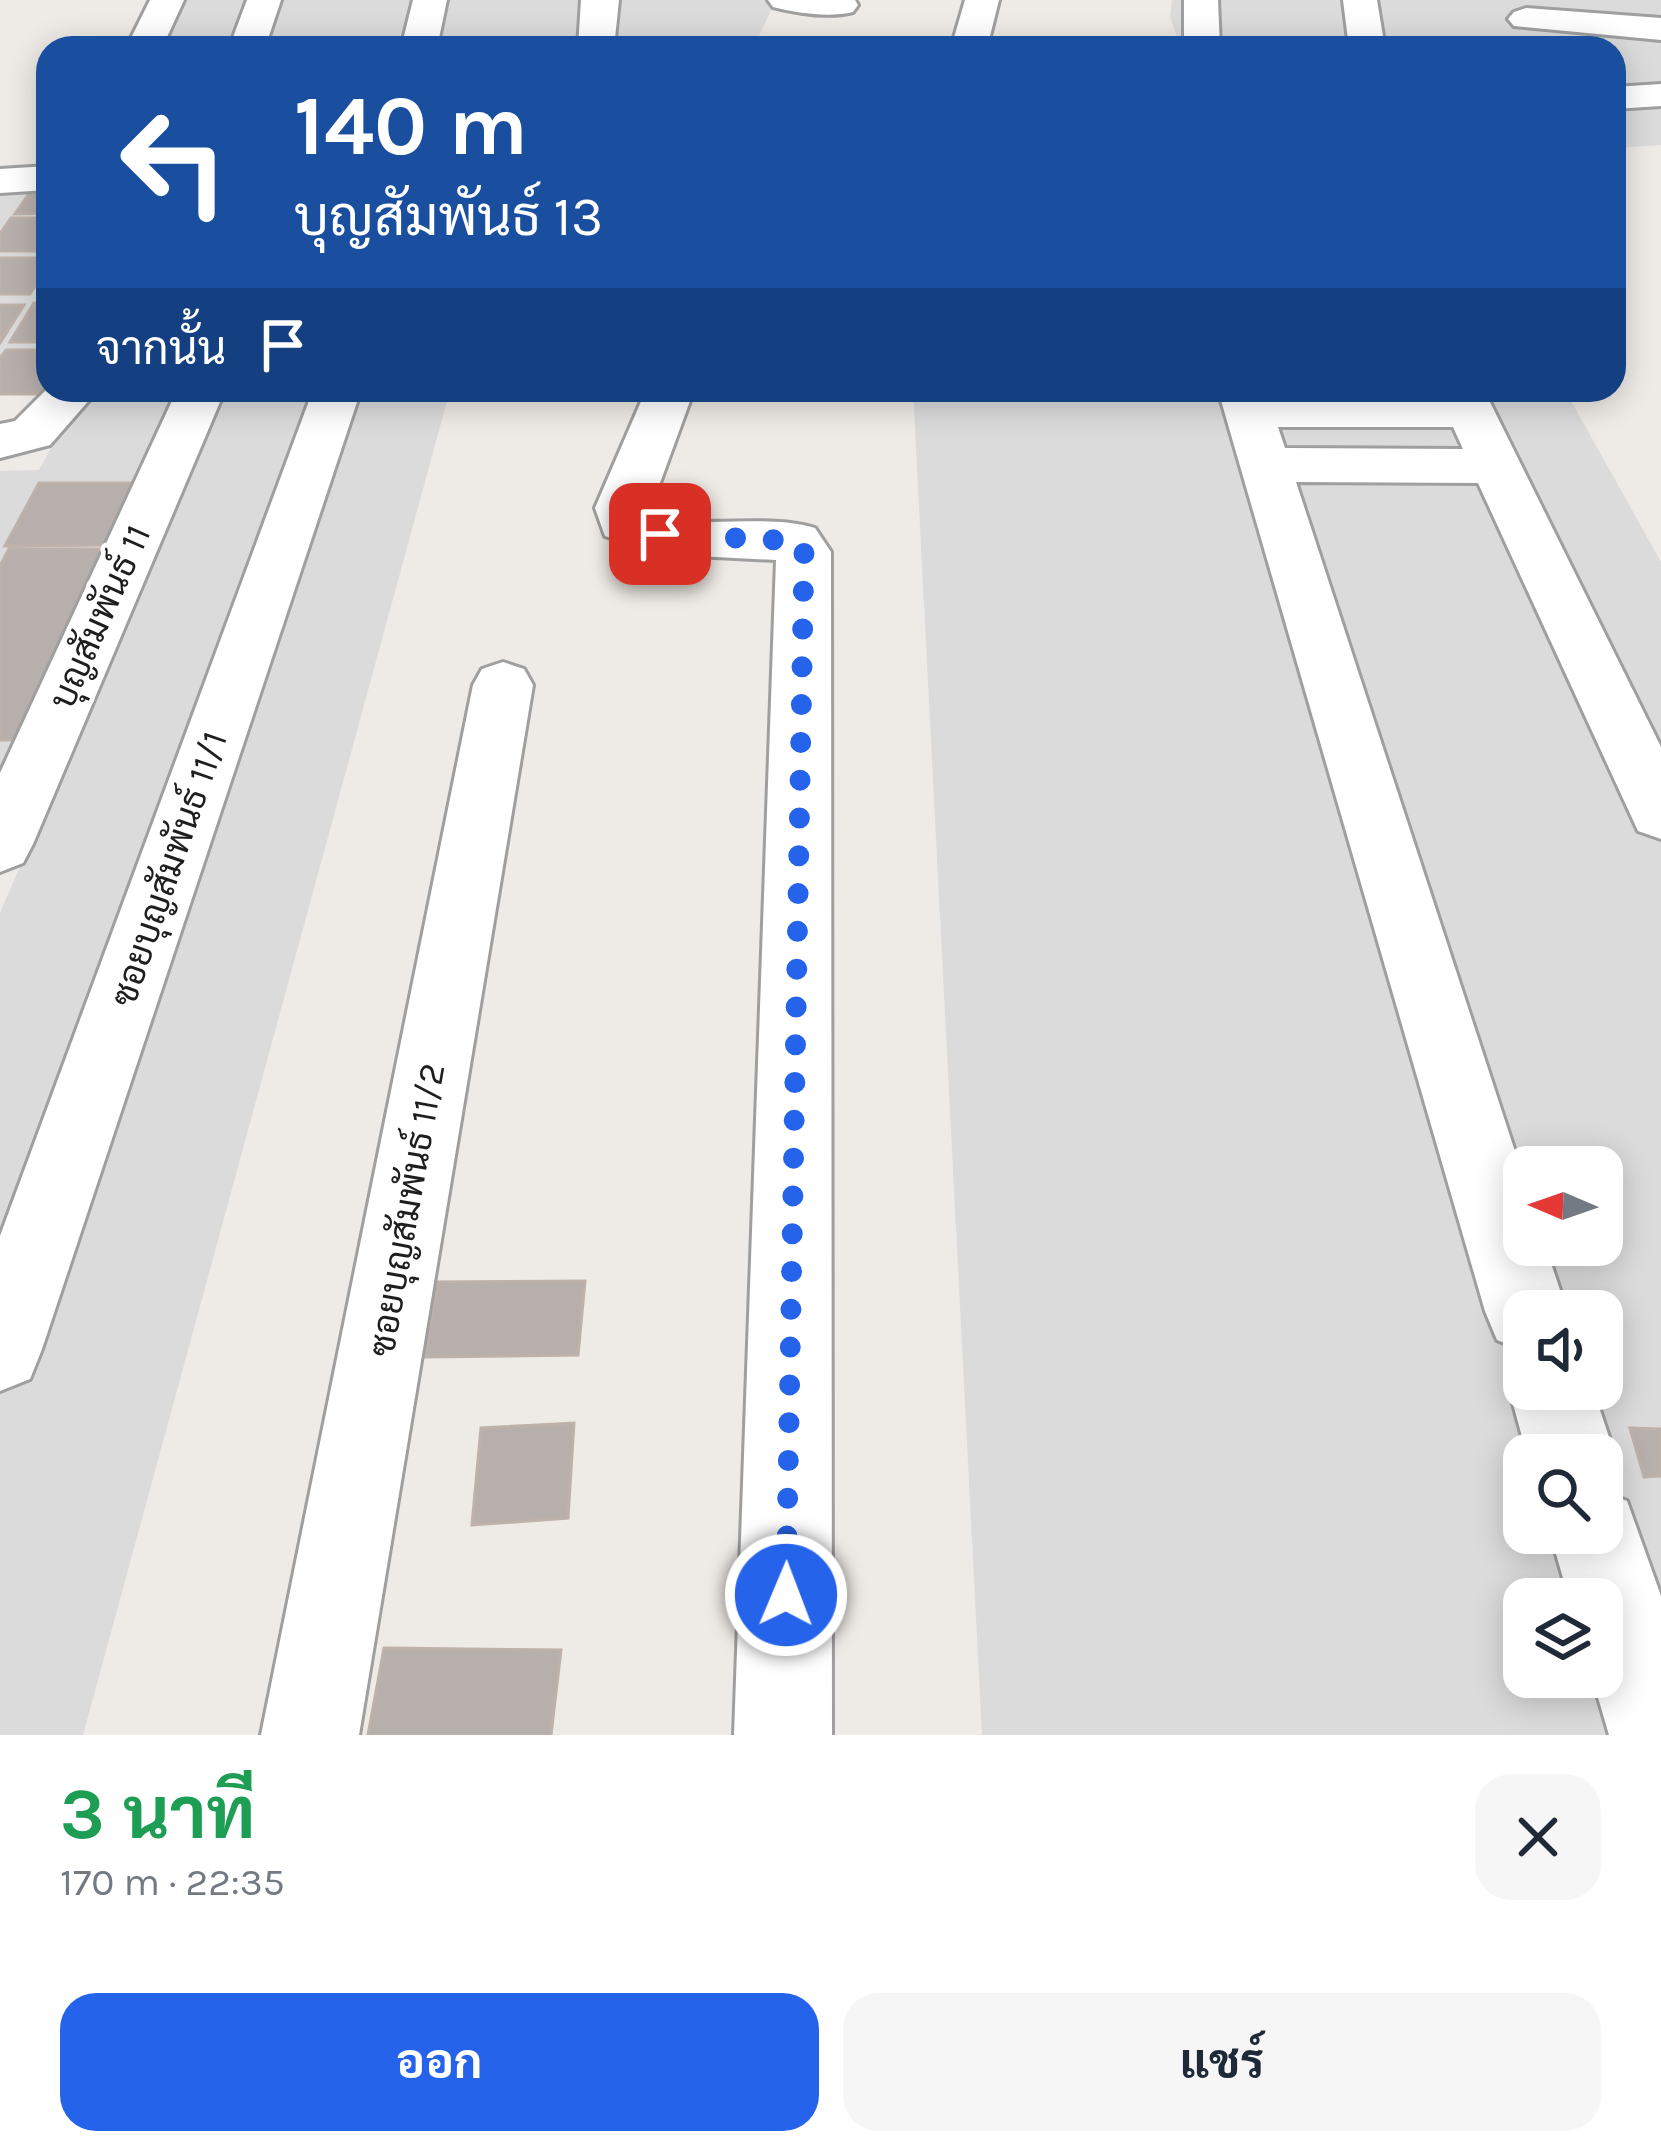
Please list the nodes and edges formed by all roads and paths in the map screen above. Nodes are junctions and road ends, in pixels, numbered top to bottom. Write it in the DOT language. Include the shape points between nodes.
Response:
graph roads {
  1 [pos="167,0"];
  2 [pos="264,0"];
  3 [pos="430,0"];
  4 [pos="602,0"];
  5 [pos="785,0"];
  6 [pos="982,0"];
  7 [pos="1201,0"];
  8 [pos="1360,0"];
  9 [pos="842,2"];
  10 [pos="1527,22"];
  11 [pos="1661,29"];
  12 [pos="150,36"];
  13 [pos="251,36"];
  14 [pos="422,36"];
  15 [pos="596,36"];
  16 [pos="829,36"];
  17 [pos="972,36"];
  18 [pos="1202,36"];
  19 [pos="1364,36"];
  20 [pos="1661,95"];
  21 [pos="1626,97"];
  22 [pos="36,182"];
  23 [pos="1,194"];
  24 [pos="62,402"];
  25 [pos="196,402"];
  26 [pos="334,402"];
  27 [pos="665,402"];
  28 [pos="1455,402"];
  29 [pos="1465,402"];
  30 [pos="1251,422"];
  31 [pos="0,441"];
  32 [pos="1495,466"];
  33 [pos="503,686"];
  34 [pos="1661,812"];
  35 [pos="0,844"];
  36 [pos="1520,1290"];
  37 [pos="0,1349"];
  38 [pos="1602,1554"];
  39 [pos="310,1735"];
  40 [pos="783,1735"];
  41 [pos="1658,1735"];
  1 -- 12 [label="street"];
  2 -- 13 [label="street"];
  3 -- 14 [label="street"];
  4 -- 15 [label="street"];
  5 -- 9 [label="street"];
  6 -- 17 [label="street"];
  7 -- 18 [label="street"];
  8 -- 19 [label="street"];
  9 -- 16 [label="street"];
  10 -- 11 [label="street"];
  20 -- 21 [label="street"];
  22 -- 23 [label="street"];
  24 -- 31 [label="street" via="32,433"];
  25 -- 35 [label="street, บุญสัมพันธ์ 11"];
  26 -- 37 [label="street, ซอยบุญสัมพันธ์ 11/1"];
  27 -- 40 [label="street" via="621,508 624,524 660,534 796,541 804,552"];
  28 -- 30 [label="street"];
  29 -- 32 [label="street"];
  30 -- 32 [label="street"];
  30 -- 36 [label="street"];
  32 -- 34 [label="street"];
  33 -- 39 [label="street, ซอยบุญสัมพันธ์ 11/2"];
  38 -- 41 [label="street"];
}
